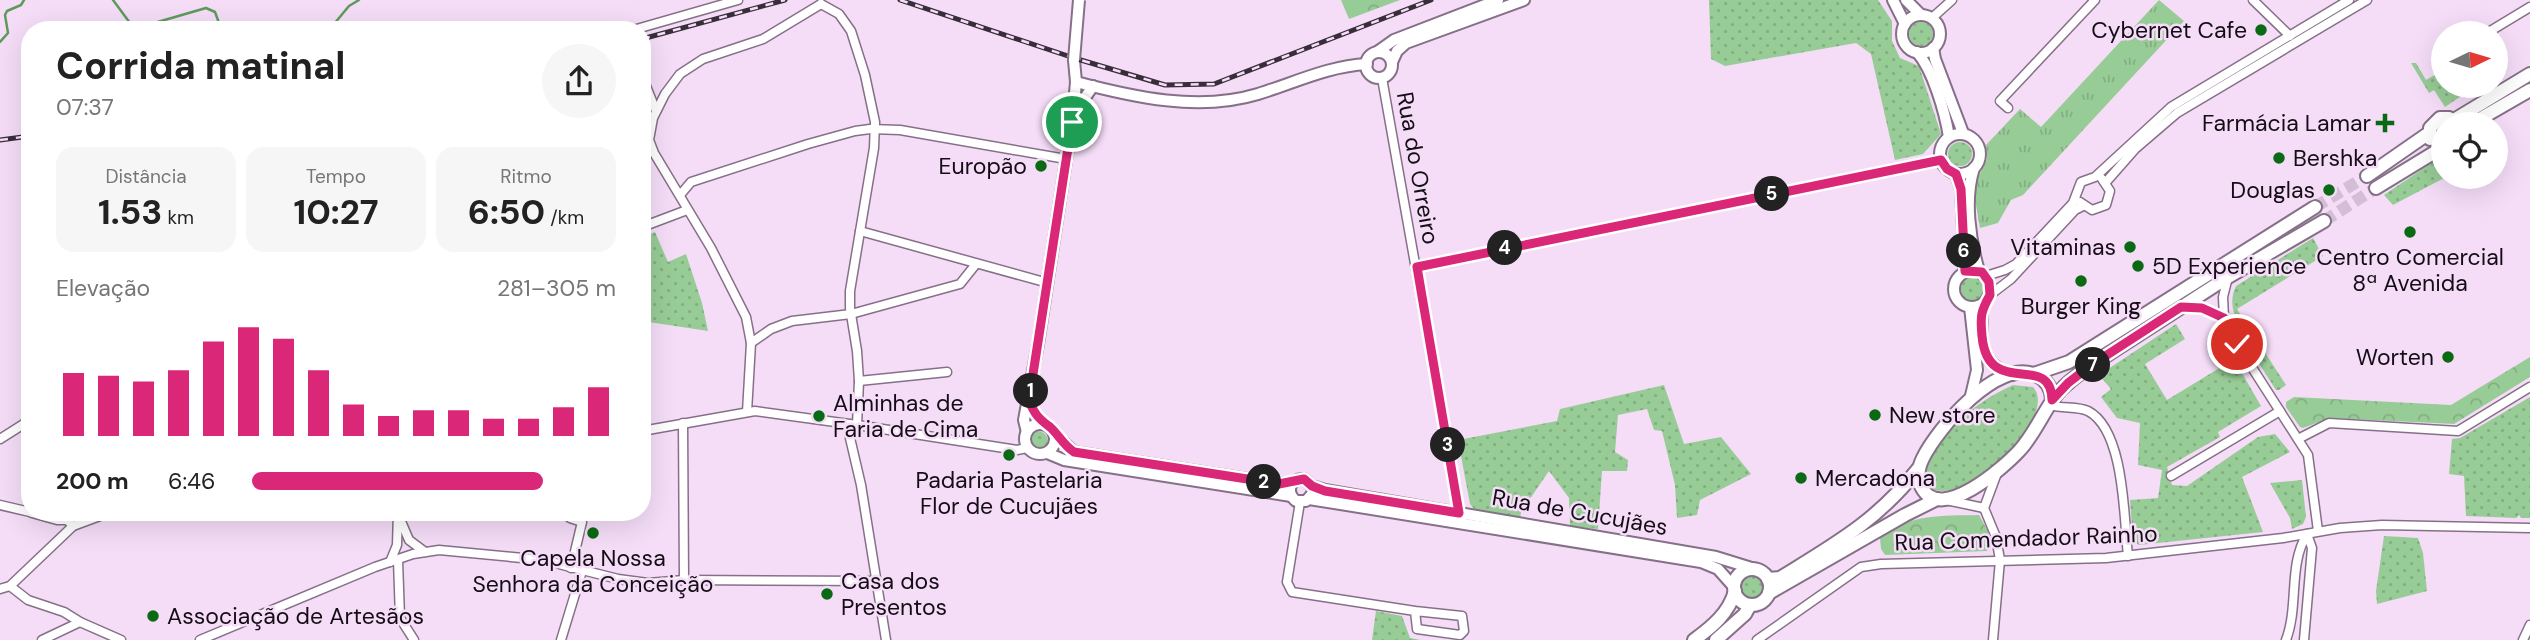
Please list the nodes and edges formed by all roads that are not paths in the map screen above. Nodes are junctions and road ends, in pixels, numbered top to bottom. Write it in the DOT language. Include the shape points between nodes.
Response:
graph roads {
  1 [pos="738,0"];
  2 [pos="1079,0"];
  3 [pos="1498,0"];
  4 [pos="1524,0"];
  5 [pos="1893,0"];
  6 [pos="1906,0"];
  7 [pos="1952,0"];
  8 [pos="2095,0"];
  9 [pos="2253,0"];
  10 [pos="2349,0"];
  11 [pos="2367,0"];
  12 [pos="821,2"];
  13 [pos="2530,7"];
  14 [pos="1927,17"];
  15 [pos="2507,21"];
  16 [pos="1905,24"];
  17 [pos="651,25"];
  18 [pos="2290,36"];
  19 [pos="1933,48"];
  20 [pos="1377,52"];
  21 [pos="1917,52"];
  22 [pos="1392,62"];
  23 [pos="1367,64"];
  24 [pos="2530,74"];
  25 [pos="1382,78"];
  26 [pos="1076,82"];
  27 [pos="1093,86"];
  28 [pos="2529,92"];
  29 [pos="651,98"];
  30 [pos="2008,108"];
  31 [pos="656,111"];
  32 [pos="2471,112"];
  33 [pos="2492,112"];
  34 [pos="1073,114"];
  35 [pos="2431,127"];
  36 [pos="651,128"];
  37 [pos="876,129"];
  38 [pos="2429,133"];
  39 [pos="1963,134"];
  40 [pos="1949,137"];
  41 [pos="2431,141"];
  42 [pos="651,145"];
  43 [pos="2431,156"];
  44 [pos="1066,159"];
  45 [pos="1941,160"];
  46 [pos="1974,168"];
  47 [pos="1956,174"];
  48 [pos="2367,176"];
  49 [pos="2095,177"];
  50 [pos="2106,182"];
  51 [pos="2376,188"];
  52 [pos="680,195"];
  53 [pos="2077,197"];
  54 [pos="2083,206"];
  55 [pos="2315,207"];
  56 [pos="687,210"];
  57 [pos="2324,221"];
  58 [pos="651,224"];
  59 [pos="860,232"];
  60 [pos="976,264"];
  61 [pos="1417,267"];
  62 [pos="1965,271"];
  63 [pos="1982,274"];
  64 [pos="2228,277"];
  65 [pos="1048,283"];
  66 [pos="1990,295"];
  67 [pos="1982,305"];
  68 [pos="1970,307"];
  69 [pos="2181,307"];
  70 [pos="851,314"];
  71 [pos="2224,318"];
  72 [pos="751,343"];
  73 [pos="947,372"];
  74 [pos="2034,374"];
  75 [pos="2012,375"];
  76 [pos="859,381"];
  77 [pos="2530,387"];
  78 [pos="1029,400"];
  79 [pos="1970,400"];
  80 [pos="2051,403"];
  81 [pos="2280,411"];
  82 [pos="747,412"];
  83 [pos="683,423"];
  84 [pos="1044,424"];
  85 [pos="21,425"];
  86 [pos="857,425"];
  87 [pos="651,429"];
  88 [pos="1027,432"];
  89 [pos="1054,434"];
  90 [pos="0,439"];
  91 [pos="2298,439"];
  92 [pos="1027,448"];
  93 [pos="1046,453"];
  94 [pos="1918,470"];
  95 [pos="1997,473"];
  96 [pos="2171,476"];
  97 [pos="1292,483"];
  98 [pos="1312,486"];
  99 [pos="1300,499"];
  100 [pos="1940,499"];
  101 [pos="0,505"];
  102 [pos="1984,508"];
  103 [pos="21,510"];
  104 [pos="1460,518"];
  105 [pos="68,521"];
  106 [pos="86,521"];
  107 [pos="398,521"];
  108 [pos="401,521"];
  109 [pos="579,521"];
  110 [pos="73,526"];
  111 [pos="2530,528"];
  112 [pos="2318,531"];
  113 [pos="2307,534"];
  114 [pos="425,552"];
  115 [pos="2128,556"];
  116 [pos="2000,560"];
  117 [pos="394,561"];
  118 [pos="571,568"];
  119 [pos="1758,570"];
  120 [pos="582,571"];
  121 [pos="1768,579"];
  122 [pos="684,580"];
  123 [pos="874,581"];
  124 [pos="10,586"];
  125 [pos="0,589"];
  126 [pos="1735,589"];
  127 [pos="1769,593"];
  128 [pos="1750,605"];
  129 [pos="1415,611"];
  130 [pos="80,622"];
  131 [pos="2530,625"];
  132 [pos="42,640"];
  133 [pos="121,640"];
  134 [pos="201,640"];
  135 [pos="414,640"];
  136 [pos="561,640"];
  137 [pos="886,640"];
  138 [pos="1694,640"];
  139 [pos="1716,640"];
  140 [pos="1757,640"];
  141 [pos="1993,640"];
  142 [pos="2286,640"];
  143 [pos="2304,640"];
  144 [pos="2523,640"];
  1 -- 17 [label="street"];
  2 -- 26 [label="street, bridge"];
  3 -- 20 [label="street" via="1394,40"];
  4 -- 22 [label="street" via="1406,43"];
  5 -- 16 [label="street"];
  6 -- 14 [label="street"];
  7 -- 14 [label="street"];
  8 -- 30 [label="street" via="2000,101"];
  9 -- 18 [label="street"];
  10 -- 18 [label="street"];
  11 -- 50 [label="street" via="2177,114 2135,149"];
  12 -- 31 [label="street" via="763,39 703,59 680,74"];
  12 -- 37 [label="street" via="839,14 855,40"];
  13 -- 15 [label="street"];
  14 -- 16 [label="street" via="1909,19"];
  14 -- 19 [label="street" via="1940,33"];
  16 -- 21 [label="street" via="1903,38"];
  18 -- 49 [label="street" via="2171,107"];
  19 -- 21 [label="street"];
  19 -- 39 [label="street"];
  20 -- 22 [label="street" via="1385,53"];
  20 -- 23 [label="street"];
  21 -- 40 [label="street" via="1926,61"];
  22 -- 25 [label="street"];
  23 -- 25 [label="street" via="1371,75"];
  23 -- 27 [label="street" via="1344,65 1255,95 1215,102 1156,99"];
  24 -- 32 [label="main road"];
  25 -- 61 [label="street, Rua do Orreiro"];
  26 -- 27 [label="street"];
  26 -- 34 [label="street"];
  27 -- 34 [label="street"];
  28 -- 33 [label="main road"];
  29 -- 31 [label="street"];
  31 -- 36 [label="street"];
  34 -- 44 [label="street"];
  35 -- 38 [label="main road"];
  37 -- 44 [label="street"];
  37 -- 52 [label="street" via="855,131 691,182"];
  37 -- 59 [label="street"];
  38 -- 41 [label="main road"];
  38 -- 48 [label="main road"];
  39 -- 40 [label="street"];
  39 -- 46 [label="street" via="1979,147 1980,158"];
  40 -- 45 [label="street" via="1942,145"];
  42 -- 52 [label="street"];
  43 -- 51 [label="main road"];
  44 -- 65 [label="street"];
  45 -- 47 [label="street"];
  45 -- 61 [label="street"];
  46 -- 47 [label="street"];
  46 -- 63 [label="street" via="1968,187 1973,253"];
  47 -- 62 [label="street" via="1961,189"];
  49 -- 50 [label="street"];
  49 -- 53 [label="street" via="2081,182"];
  50 -- 54 [label="street" via="2110,196 2106,205 2092,210"];
  52 -- 56 [label="street"];
  53 -- 54 [label="street"];
  53 -- 63 [label="street" via="2016,264 2005,271"];
  54 -- 66 [label="street"];
  55 -- 74 [label="main road" via="2069,362"];
  56 -- 58 [label="street"];
  56 -- 72 [label="street" via="746,317"];
  57 -- 64 [label="main road"];
  59 -- 60 [label="street"];
  59 -- 70 [label="street" via="850,291"];
  60 -- 65 [label="street"];
  60 -- 70 [label="street" via="960,284"];
  61 -- 104 [label="street, Rua do Orreiro"];
  62 -- 63 [label="street"];
  62 -- 68 [label="street" via="1955,282 1954,295"];
  63 -- 66 [label="street"];
  64 -- 69 [label="main road"];
  64 -- 71 [label="street"];
  65 -- 78 [label="street"];
  66 -- 67 [label="street"];
  67 -- 68 [label="street"];
  67 -- 75 [label="street" via="1984,351 1997,369"];
  68 -- 79 [label="street" via="1977,370"];
  69 -- 71 [label="street" via="2202,308"];
  69 -- 80 [label="main road" via="2090,366"];
  70 -- 72 [label="street" via="792,321"];
  70 -- 76 [label="street"];
  71 -- 81 [label="street"];
  72 -- 82 [label="street"];
  73 -- 76 [label="street"];
  74 -- 75 [label="main road"];
  74 -- 80 [label="main road" via="2046,381"];
  75 -- 79 [label="main road"];
  76 -- 86 [label="street"];
  77 -- 91 [label="street" via="2458,431 2329,422"];
  78 -- 84 [label="street"];
  78 -- 88 [label="street" via="1024,420"];
  79 -- 94 [label="main road" via="1944,426"];
  80 -- 95 [label="main road" via="2021,449"];
  80 -- 115 [label="street" via="2087,411 2110,435"];
  81 -- 91 [label="street"];
  81 -- 96 [label="street"];
  82 -- 83 [label="street"];
  82 -- 86 [label="street"];
  83 -- 87 [label="street"];
  83 -- 122 [label="street"];
  84 -- 88 [label="street"];
  84 -- 89 [label="street"];
  85 -- 90 [label="street"];
  86 -- 92 [label="street"];
  86 -- 123 [label="street" via="849,439 861,485"];
  88 -- 92 [label="street"];
  89 -- 93 [label="street" via="1053,447"];
  89 -- 97 [label="street, Rua de Cucujães" via="1074,452"];
  91 -- 112 [label="street" via="2308,455"];
  92 -- 93 [label="street" via="1035,454"];
  93 -- 99 [label="street, Rua de Cucujães" via="1064,460"];
  94 -- 100 [label="main road" via="1921,487"];
  94 -- 121 [label="main road" via="1889,504 1860,528 1780,578"];
  95 -- 100 [label="main road" via="1966,492"];
  95 -- 102 [label="street"];
  97 -- 98 [label="street, Rua de Cucujães" via="1301,478"];
  97 -- 99 [label="street" via="1289,490"];
  98 -- 99 [label="street" via="1312,493"];
  98 -- 104 [label="street, Rua de Cucujães"];
  99 -- 104 [label="street, Rua de Cucujães"];
  99 -- 129 [label="street" via="1287,582 1292,592"];
  100 -- 102 [label="street"];
  100 -- 127 [label="main road"];
  101 -- 103 [label="street"];
  102 -- 116 [label="street"];
  104 -- 119 [label="street, Rua de Cucujães" via="1716,557"];
  104 -- 126 [label="street, Rua de Cucujães" via="1707,563 1724,574"];
  105 -- 110 [label="street"];
  106 -- 110 [label="street"];
  107 -- 117 [label="street"];
  108 -- 114 [label="street" via="409,540"];
  109 -- 118 [label="street"];
  110 -- 124 [label="street"];
  111 -- 112 [label="street, Rua Comendador Rainho" via="2382,525"];
  112 -- 113 [label="street, Rua Comendador Rainho"];
  113 -- 115 [label="street, Rua Comendador Rainho"];
  113 -- 142 [label="street" via="2299,547"];
  113 -- 143 [label="street" via="2312,548"];
  114 -- 117 [label="street"];
  114 -- 118 [label="street" via="543,559"];
  115 -- 116 [label="street, Rua Comendador Rainho"];
  116 -- 140 [label="street, Rua Comendador Rainho" via="1861,567"];
  116 -- 141 [label="street"];
  117 -- 134 [label="street"];
  117 -- 135 [label="street" via="400,618"];
  118 -- 120 [label="street"];
  119 -- 121 [label="main road"];
  119 -- 126 [label="main road" via="1742,572"];
  120 -- 122 [label="street" via="648,583"];
  120 -- 136 [label="street"];
  121 -- 127 [label="main road"];
  122 -- 123 [label="street"];
  123 -- 137 [label="street"];
  124 -- 125 [label="street"];
  124 -- 130 [label="street" via="28,600"];
  126 -- 128 [label="main road"];
  126 -- 138 [label="main road" via="1724,615"];
  127 -- 128 [label="main road" via="1760,603"];
  128 -- 139 [label="main road"];
  129 -- 129 [label="street" via="1417,629 1460,635 1464,631 1462,617"];
  130 -- 132 [label="street"];
  130 -- 133 [label="street"];
  131 -- 144 [label="street"];
}
